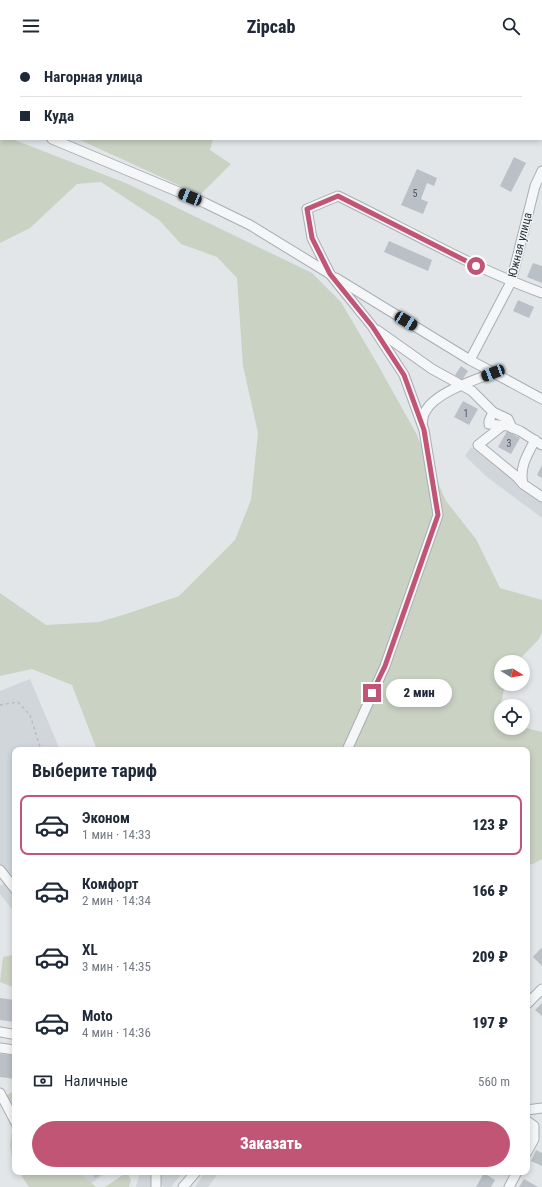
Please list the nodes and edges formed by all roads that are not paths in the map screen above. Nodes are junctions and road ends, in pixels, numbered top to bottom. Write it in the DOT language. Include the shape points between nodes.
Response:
graph roads {
  1 [pos="54,140"];
  2 [pos="542,171"];
  3 [pos="330,274"];
  4 [pos="512,282"];
  5 [pos="542,293"];
  6 [pos="372,326"];
  7 [pos="470,360"];
  8 [pos="493,373"];
  9 [pos="461,385"];
  10 [pos="542,399"];
  11 [pos="493,412"];
  12 [pos="422,424"];
  13 [pos="502,426"];
  14 [pos="512,428"];
  15 [pos="538,443"];
  16 [pos="523,484"];
  17 [pos="542,497"];
  18 [pos="348,747"];
  19 [pos="0,870"];
  20 [pos="12,885"];
  21 [pos="542,990"];
  22 [pos="530,1001"];
  23 [pos="0,1032"];
  24 [pos="12,1034"];
  25 [pos="0,1048"];
  26 [pos="12,1050"];
  27 [pos="0,1092"];
  28 [pos="542,1108"];
  29 [pos="530,1110"];
  30 [pos="12,1115"];
  31 [pos="530,1123"];
  32 [pos="530,1146"];
  33 [pos="156,1175"];
  34 [pos="193,1175"];
  35 [pos="515,1175"];
  36 [pos="156,1187"];
  37 [pos="183,1187"];
  38 [pos="509,1187"];
  1 -- 3 [label="street" via="205,203 250,225"];
  2 -- 4 [label="street, Южная улица" via="535,186"];
  3 -- 4 [label="street" via="312,238 307,209 338,196"];
  3 -- 6 [label="street"];
  3 -- 7 [label="street"];
  4 -- 5 [label="street"];
  4 -- 7 [label="street, Южная улица"];
  6 -- 9 [label="street" via="432,369"];
  6 -- 12 [label="street" via="404,375"];
  7 -- 8 [label="street"];
  8 -- 9 [label="street"];
  8 -- 10 [label="street"];
  9 -- 11 [label="street" via="472,391"];
  9 -- 12 [label="street" via="436,400 425,411"];
  11 -- 13 [label="street" via="489,424"];
  11 -- 14 [label="street" via="508,419"];
  12 -- 18 [label="street" via="438,515 385,666"];
  13 -- 14 [label="street"];
  13 -- 16 [label="street" via="478,445"];
  14 -- 15 [label="street"];
  15 -- 16 [label="street" via="525,459 521,475"];
  16 -- 17 [label="street"];
  19 -- 20 [label="street"];
  21 -- 22 [label="street"];
  23 -- 24 [label="street"];
  25 -- 26 [label="street"];
  27 -- 30 [label="street"];
  28 -- 29 [label="street"];
  31 -- 32 [label="street" via="534,1126 534,1139"];
  33 -- 36 [label="street"];
  34 -- 37 [label="street"];
  35 -- 38 [label="street"];
}
